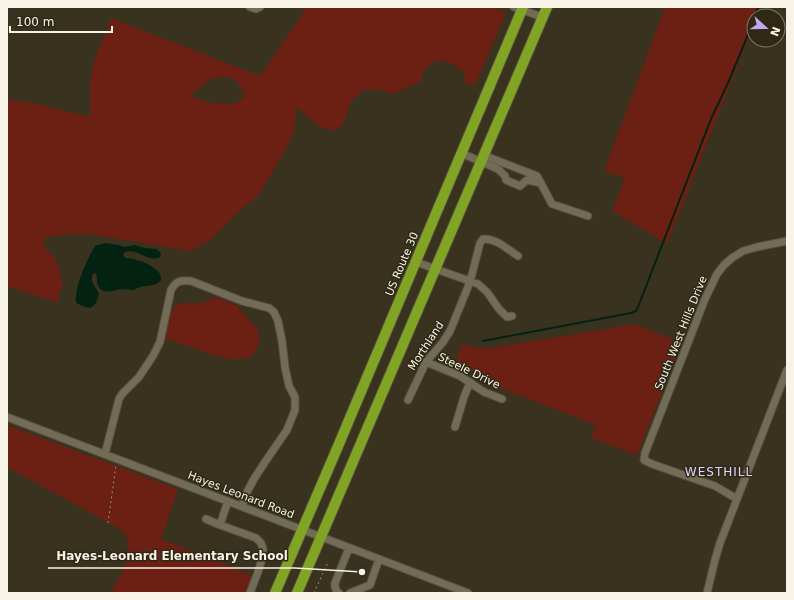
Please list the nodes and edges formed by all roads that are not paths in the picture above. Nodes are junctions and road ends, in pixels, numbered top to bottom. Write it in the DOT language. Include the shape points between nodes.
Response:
graph roads {
  1 [pos="250,7"];
  2 [pos="260,7"];
  3 [pos="547,7"];
  4 [pos="520,8"];
  5 [pos="542,17"];
  6 [pos="461,153"];
  7 [pos="482,159"];
  8 [pos="541,183"];
  9 [pos="588,216"];
  10 [pos="787,241"];
  11 [pos="518,256"];
  12 [pos="416,262"];
  13 [pos="434,269"];
  14 [pos="470,282"];
  15 [pos="512,316"];
  16 [pos="426,362"];
  17 [pos="787,370"];
  18 [pos="470,382"];
  19 [pos="502,399"];
  20 [pos="408,400"];
  21 [pos="7,417"];
  22 [pos="454,427"];
  23 [pos="105,454"];
  24 [pos="737,499"];
  25 [pos="228,501"];
  26 [pos="242,506"];
  27 [pos="206,519"];
  28 [pos="220,525"];
  29 [pos="303,530"];
  30 [pos="321,537"];
  31 [pos="349,548"];
  32 [pos="379,559"];
  33 [pos="370,585"];
  34 [pos="250,593"];
  35 [pos="275,593"];
  36 [pos="297,593"];
  37 [pos="337,593"];
  38 [pos="350,593"];
  39 [pos="368,593"];
  40 [pos="468,593"];
  41 [pos="707,593"];
  1 -- 2 [label="street"];
  3 -- 5 [label="highway"];
  4 -- 5 [label="street"];
  4 -- 6 [label="highway, US Route 30"];
  5 -- 7 [label="highway"];
  6 -- 7 [label="street"];
  6 -- 12 [label="highway, US Route 30"];
  7 -- 8 [label="street" via="537,176"];
  7 -- 8 [label="street" via="498,169 506,180 520,186 527,180"];
  7 -- 13 [label="highway"];
  8 -- 9 [label="street" via="552,204"];
  10 -- 24 [label="street, South West Hills Drive" via="743,251 724,265 717,274 705,298 645,453 644,460 715,486"];
  11 -- 14 [label="street, Morthland" via="494,240 483,239"];
  12 -- 13 [label="street"];
  12 -- 29 [label="highway, US Route 30"];
  13 -- 14 [label="street"];
  13 -- 30 [label="highway"];
  14 -- 15 [label="street" via="478,284 487,292 507,317"];
  14 -- 16 [label="street, Morthland" via="450,331"];
  16 -- 18 [label="street, Steele Drive"];
  16 -- 20 [label="street, Morthland"];
  17 -- 24 [label="street"];
  18 -- 19 [label="street, Steele Drive" via="484,392"];
  18 -- 22 [label="street"];
  21 -- 23 [label="street, Hayes Leonard Road"];
  23 -- 25 [label="street, Hayes Leonard Road"];
  23 -- 26 [label="street" via="119,399 139,377 160,342 174,284 184,280 190,281 242,301 269,308 278,321 289,386 295,397 295,410 287,430 264,462"];
  24 -- 41 [label="street" via="719,548"];
  25 -- 26 [label="street, Hayes Leonard Road"];
  25 -- 28 [label="street"];
  26 -- 29 [label="street, Hayes Leonard Road"];
  27 -- 28 [label="street"];
  28 -- 34 [label="street" via="256,538 261,543 262,559"];
  29 -- 30 [label="street, Hayes Leonard Road"];
  29 -- 35 [label="highway, US Route 30"];
  30 -- 31 [label="street, Hayes Leonard Road"];
  30 -- 36 [label="highway"];
  31 -- 32 [label="street, Hayes Leonard Road"];
  31 -- 37 [label="street" via="335,583"];
  32 -- 33 [label="street"];
  32 -- 40 [label="street, Hayes Leonard Road"];
  33 -- 38 [label="street"];
  33 -- 39 [label="street"];
}
